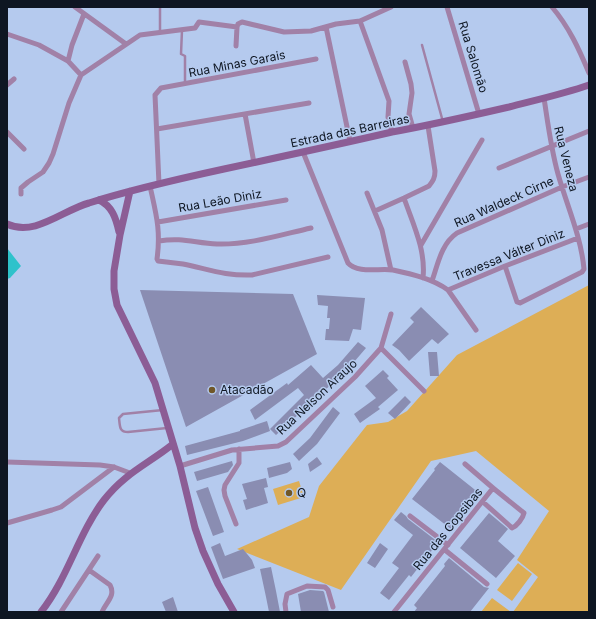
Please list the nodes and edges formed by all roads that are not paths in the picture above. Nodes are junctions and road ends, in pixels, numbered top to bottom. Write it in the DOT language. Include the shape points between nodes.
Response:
graph roads {
  1 [pos="74,7"];
  2 [pos="160,7"];
  3 [pos="391,7"];
  4 [pos="446,7"];
  5 [pos="552,7"];
  6 [pos="84,14"];
  7 [pos="360,21"];
  8 [pos="237,27"];
  9 [pos="326,27"];
  10 [pos="182,30"];
  11 [pos="160,32"];
  12 [pos="7,34"];
  13 [pos="126,44"];
  14 [pos="422,45"];
  15 [pos="236,46"];
  16 [pos="316,58"];
  17 [pos="68,61"];
  18 [pos="405,62"];
  19 [pos="589,73"];
  20 [pos="81,75"];
  21 [pos="14,79"];
  22 [pos="185,84"];
  23 [pos="7,85"];
  24 [pos="589,85"];
  25 [pos="544,98"];
  26 [pos="309,103"];
  27 [pos="245,114"];
  28 [pos="479,114"];
  29 [pos="443,122"];
  30 [pos="428,126"];
  31 [pos="412,128"];
  32 [pos="157,130"];
  33 [pos="589,131"];
  34 [pos="7,132"];
  35 [pos="392,132"];
  36 [pos="482,140"];
  37 [pos="350,141"];
  38 [pos="551,146"];
  39 [pos="24,149"];
  40 [pos="303,152"];
  41 [pos="254,163"];
  42 [pos="499,168"];
  43 [pos="589,177"];
  44 [pos="159,184"];
  45 [pos="150,186"];
  46 [pos="562,187"];
  47 [pos="130,191"];
  48 [pos="367,193"];
  49 [pos="21,194"];
  50 [pos="404,198"];
  51 [pos="99,200"];
  52 [pos="286,200"];
  53 [pos="375,211"];
  54 [pos="158,222"];
  55 [pos="7,224"];
  56 [pos="589,224"];
  57 [pos="311,228"];
  58 [pos="576,229"];
  59 [pos="120,235"];
  60 [pos="578,238"];
  61 [pos="159,241"];
  62 [pos="421,245"];
  63 [pos="328,257"];
  64 [pos="586,258"];
  65 [pos="505,266"];
  66 [pos="392,270"];
  67 [pos="423,278"];
  68 [pos="432,281"];
  69 [pos="448,290"];
  70 [pos="390,314"];
  71 [pos="476,330"];
  72 [pos="381,348"];
  73 [pos="424,391"];
  74 [pos="164,410"];
  75 [pos="168,428"];
  76 [pos="173,444"];
  77 [pos="239,449"];
  78 [pos="7,462"];
  79 [pos="464,464"];
  80 [pos="180,466"];
  81 [pos="114,467"];
  82 [pos="130,473"];
  83 [pos="493,488"];
  84 [pos="483,502"];
  85 [pos="410,516"];
  86 [pos="7,523"];
  87 [pos="236,524"];
  88 [pos="448,545"];
  89 [pos="445,550"];
  90 [pos="98,556"];
  91 [pos="89,570"];
  92 [pos="487,584"];
  93 [pos="333,607"];
  94 [pos="41,612"];
  95 [pos="61,612"];
  96 [pos="102,612"];
  97 [pos="234,612"];
  98 [pos="286,612"];
  99 [pos="394,612"];
  1 -- 6 [label="street"];
  2 -- 11 [label="lane"];
  3 -- 7 [label="street"];
  4 -- 28 [label="street, Rua Salomão"];
  5 -- 19 [label="street" via="571,34"];
  6 -- 13 [label="street"];
  6 -- 17 [label="street"];
  7 -- 9 [label="street"];
  7 -- 35 [label="street" via="389,101 388,117"];
  8 -- 9 [label="street" via="242,22 284,32 311,31"];
  8 -- 10 [label="street" via="199,22 195,28"];
  8 -- 15 [label="street"];
  9 -- 37 [label="street"];
  10 -- 11 [label="street"];
  10 -- 22 [label="lane" via="181,54 185,56"];
  11 -- 13 [label="street" via="140,35"];
  12 -- 17 [label="street" via="34,43"];
  13 -- 20 [label="street"];
  14 -- 29 [label="lane"];
  16 -- 22 [label="street, Rua Minas Garais"];
  17 -- 20 [label="street"];
  18 -- 31 [label="street" via="412,93 409,114"];
  20 -- 49 [label="street" via="49,164 44,172 24,184"];
  21 -- 23 [label="street"];
  22 -- 32 [label="street, Rua Minas Garais" via="160,88 155,95"];
  24 -- 25 [label="main road, Estrada das Barreiras"];
  25 -- 28 [label="main road, Estrada das Barreiras"];
  25 -- 38 [label="street, Rua Veneza"];
  26 -- 27 [label="street"];
  27 -- 32 [label="street"];
  27 -- 41 [label="street"];
  28 -- 29 [label="main road, Estrada das Barreiras"];
  29 -- 30 [label="main road, Estrada das Barreiras"];
  30 -- 31 [label="main road, Estrada das Barreiras"];
  30 -- 50 [label="street" via="435,176 429,186"];
  31 -- 35 [label="main road, Estrada das Barreiras"];
  32 -- 44 [label="street"];
  33 -- 38 [label="street"];
  34 -- 39 [label="street"];
  35 -- 37 [label="main road, Estrada das Barreiras"];
  36 -- 62 [label="street"];
  37 -- 40 [label="main road, Estrada das Barreiras"];
  38 -- 42 [label="street"];
  38 -- 46 [label="street, Rua Veneza"];
  40 -- 41 [label="main road, Estrada das Barreiras"];
  40 -- 66 [label="street" via="348,263 358,269"];
  41 -- 44 [label="main road, Estrada das Barreiras"];
  43 -- 46 [label="street, Rua Waldeck Cirne"];
  44 -- 45 [label="main road, Estrada das Barreiras"];
  45 -- 47 [label="main road, Estrada das Barreiras"];
  45 -- 54 [label="street"];
  46 -- 58 [label="street, Rua Veneza"];
  46 -- 68 [label="street, Rua Waldeck Cirne" via="451,237 441,253"];
  47 -- 51 [label="main road, Estrada das Barreiras"];
  47 -- 59 [label="main road"];
  48 -- 53 [label="street"];
  50 -- 53 [label="street"];
  50 -- 62 [label="street"];
  51 -- 55 [label="main road, Estrada das Barreiras" via="35,226 19,228"];
  51 -- 59 [label="main road" via="105,202 113,212"];
  52 -- 54 [label="street, Rua Leão Diniz"];
  53 -- 66 [label="street"];
  54 -- 61 [label="street"];
  56 -- 58 [label="street, Travessa Válter Diniz"];
  57 -- 61 [label="street" via="236,243 217,244 176,239"];
  58 -- 60 [label="street, Rua Veneza"];
  59 -- 74 [label="main road" via="114,271 115,298 149,370"];
  60 -- 64 [label="street, Rua Veneza"];
  60 -- 65 [label="street, Travessa Válter Diniz"];
  61 -- 63 [label="street" via="158,261 184,264 228,275 252,275"];
  62 -- 67 [label="street"];
  64 -- 65 [label="street, Rua Veneza" via="582,272 523,303 517,302"];
  65 -- 69 [label="street, Travessa Válter Diniz"];
  66 -- 67 [label="street"];
  67 -- 68 [label="street"];
  68 -- 69 [label="street"];
  69 -- 71 [label="street"];
  70 -- 72 [label="street, Rua Nelson Araujo"];
  72 -- 73 [label="street"];
  72 -- 77 [label="street, Rua Nelson Araujo" via="355,377 286,442 278,446"];
  74 -- 75 [label="main road"];
  74 -- 75 [label="lane" via="123,414 119,418 120,429 128,432"];
  75 -- 76 [label="main road"];
  76 -- 80 [label="main road"];
  76 -- 82 [label="main road"];
  77 -- 80 [label="street, Rua Nelson Araujo"];
  77 -- 87 [label="street" via="239,463 224,490"];
  78 -- 81 [label="street"];
  79 -- 83 [label="street, Rua das Copsibas"];
  80 -- 97 [label="main road" via="203,550"];
  81 -- 82 [label="street"];
  81 -- 86 [label="street" via="61,506"];
  82 -- 94 [label="main road" via="97,511 62,580"];
  83 -- 84 [label="street, Rua das Copsibas"];
  83 -- 84 [label="street" via="524,513 515,527 512,528"];
  84 -- 88 [label="street, Rua das Copsibas"];
  85 -- 88 [label="street"];
  88 -- 89 [label="street, Rua das Copsibas"];
  89 -- 92 [label="street"];
  89 -- 99 [label="street, Rua das Copsibas"];
  90 -- 91 [label="street"];
  91 -- 95 [label="street"];
  91 -- 96 [label="street" via="112,588 111,598"];
  93 -- 98 [label="street" via="325,587 307,586 287,594"];
}
